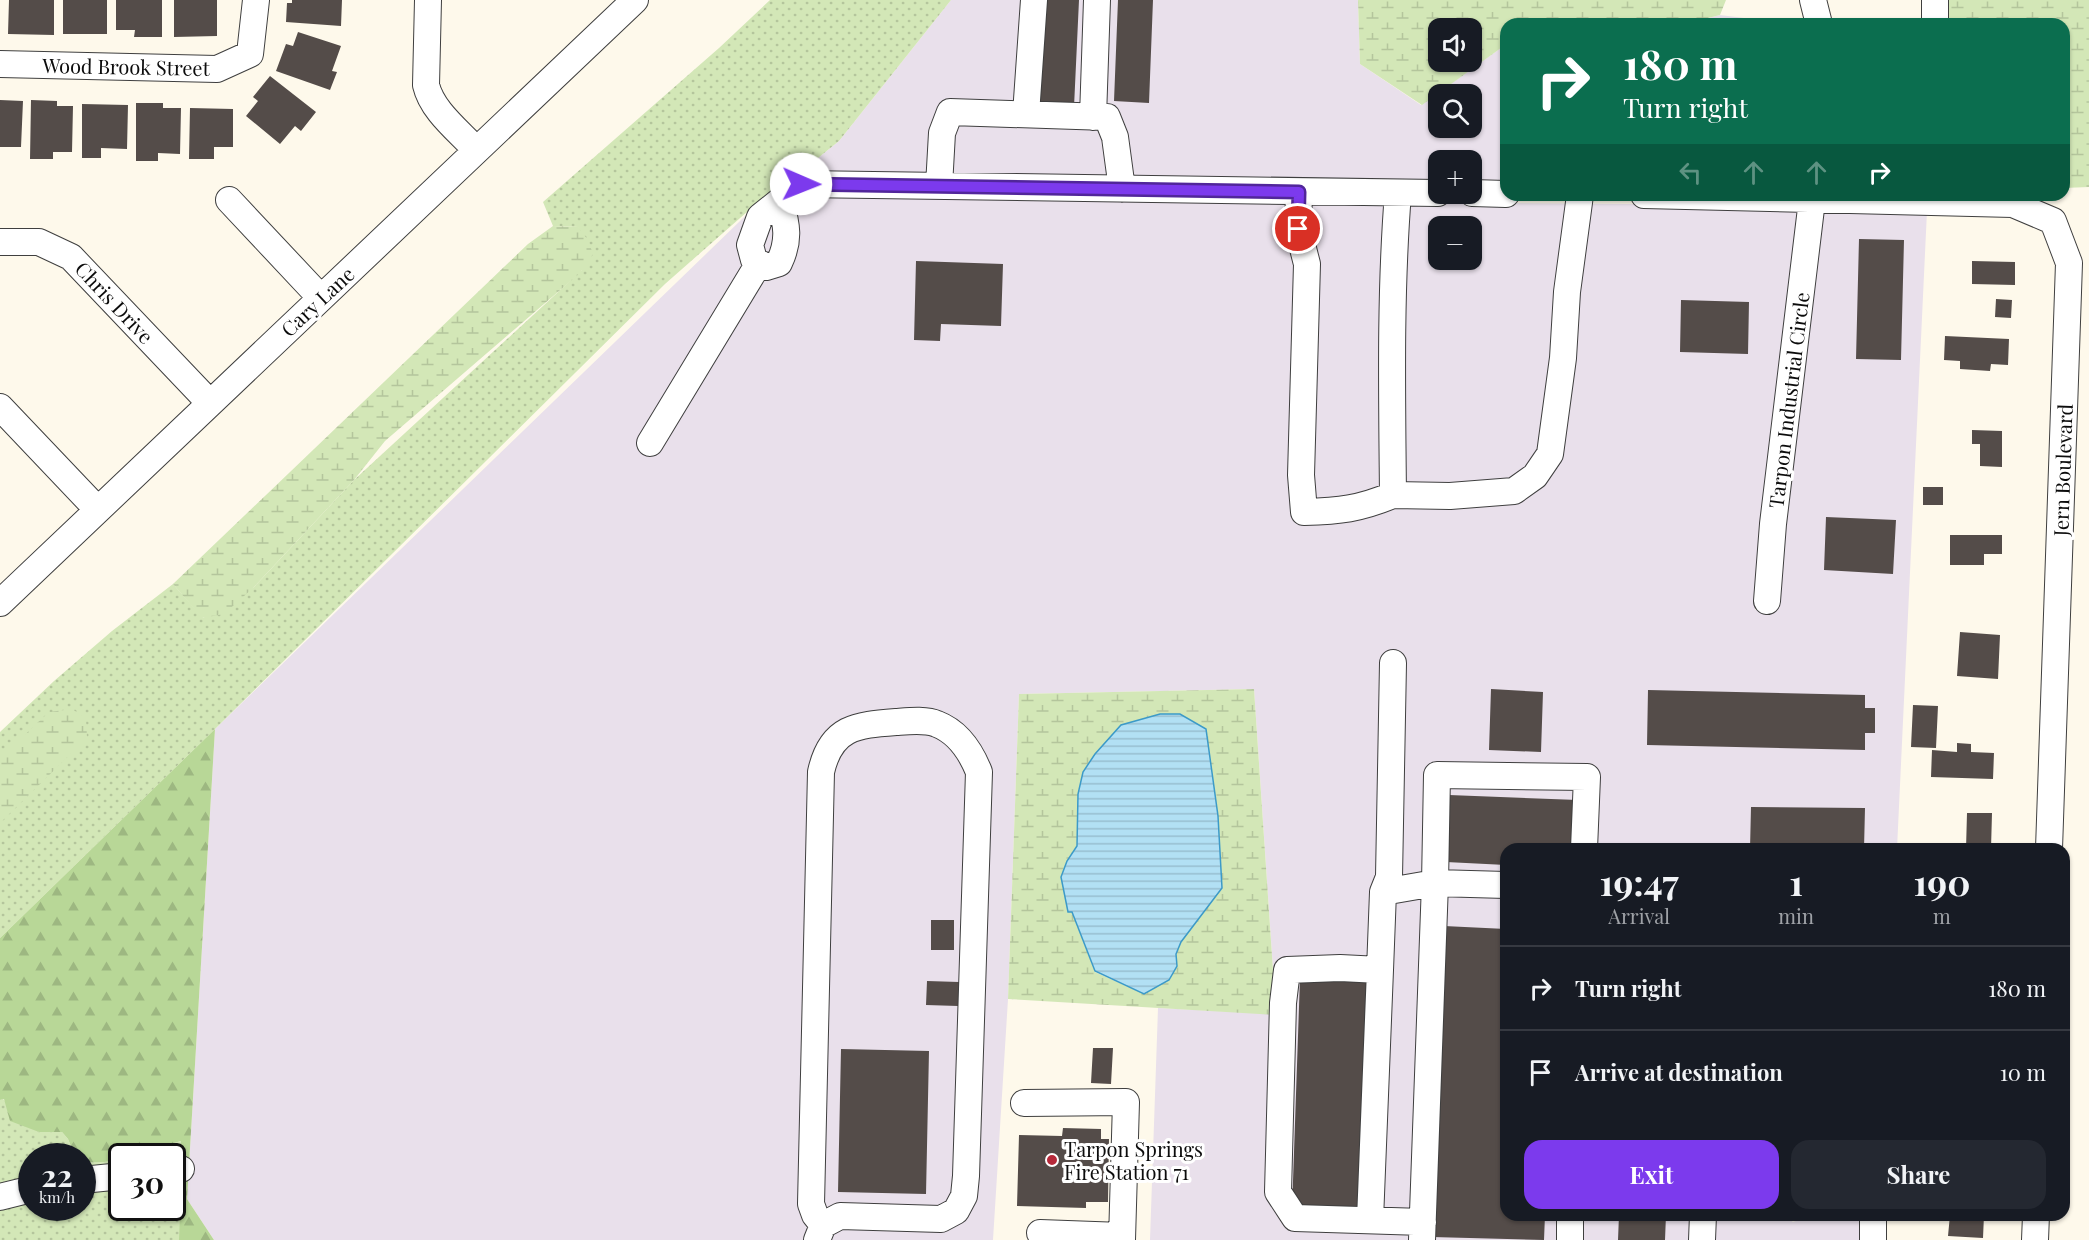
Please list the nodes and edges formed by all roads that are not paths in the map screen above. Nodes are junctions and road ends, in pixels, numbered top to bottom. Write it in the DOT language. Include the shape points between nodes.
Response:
graph roads {
  1 [pos="256,0"];
  2 [pos="428,0"];
  3 [pos="635,0"];
  4 [pos="1034,0"];
  5 [pos="1097,0"];
  6 [pos="1813,0"];
  7 [pos="1935,0"];
  8 [pos="1818,18"];
  9 [pos="1935,18"];
  10 [pos="0,64"];
  11 [pos="1026,114"];
  12 [pos="1093,117"];
  13 [pos="476,150"];
  14 [pos="939,186"];
  15 [pos="1122,189"];
  16 [pos="1299,192"];
  17 [pos="1398,193"];
  18 [pos="1428,193"];
  19 [pos="1482,193"];
  20 [pos="1500,194"];
  21 [pos="229,200"];
  22 [pos="1579,201"];
  23 [pos="1820,201"];
  24 [pos="1972,201"];
  25 [pos="0,242"];
  26 [pos="320,297"];
  27 [pos="209,402"];
  28 [pos="0,407"];
  29 [pos="650,443"];
  30 [pos="1393,495"];
  31 [pos="98,509"];
  32 [pos="1767,601"];
  33 [pos="0,603"];
  34 [pos="1394,663"];
  35 [pos="1584,843"];
  36 [pos="2049,843"];
  37 [pos="1435,883"];
  38 [pos="1500,885"];
  39 [pos="1383,892"];
  40 [pos="1380,970"];
  41 [pos="1024,1102"];
  42 [pos="18,1192"];
  43 [pos="0,1197"];
  44 [pos="1370,1220"];
  45 [pos="1570,1221"];
  46 [pos="1703,1221"];
  47 [pos="1873,1221"];
  48 [pos="2036,1221"];
  49 [pos="1422,1231"];
  50 [pos="820,1233"];
  51 [pos="1040,1233"];
  52 [pos="1122,1238"];
  53 [pos="1570,1240"];
  54 [pos="1702,1240"];
  55 [pos="1873,1240"];
  56 [pos="2035,1240"];
  1 -- 10 [label="street, Wood Brook Street" via="250,54 217,69"];
  2 -- 13 [label="street" via="429,96"];
  3 -- 13 [label="street, Cary Lane"];
  4 -- 11 [label="street"];
  5 -- 12 [label="street"];
  6 -- 8 [label="street"];
  7 -- 9 [label="street"];
  11 -- 12 [label="street"];
  11 -- 14 [label="street" via="950,112 942,133"];
  12 -- 15 [label="street" via="1107,117 1116,136"];
  13 -- 26 [label="street, Cary Lane"];
  14 -- 15 [label="street"];
  14 -- 29 [label="street" via="801,184 760,217 750,245 754,260 759,263"];
  15 -- 16 [label="street"];
  16 -- 17 [label="street"];
  16 -- 30 [label="street" via="1298,229 1307,264 1301,475 1304,512 1342,512"];
  17 -- 18 [label="street"];
  17 -- 30 [label="street" via="1392,353"];
  19 -- 20 [label="street"];
  21 -- 26 [label="street"];
  22 -- 30 [label="street" via="1550,454 1535,476 1514,490 1450,496"];
  23 -- 32 [label="street, Tarpon Industrial Circle" via="1773,524"];
  24 -- 36 [label="street, Jern Boulevard" via="2013,204 2053,221 2069,263"];
  25 -- 27 [label="street, Chris Drive" via="39,242 71,257"];
  26 -- 27 [label="street, Cary Lane"];
  27 -- 31 [label="street, Cary Lane"];
  28 -- 31 [label="street"];
  31 -- 33 [label="street, Cary Lane"];
  34 -- 39 [label="street" via="1389,877"];
  35 -- 37 [label="street" via="1587,777 1437,776"];
  37 -- 38 [label="street"];
  37 -- 39 [label="street"];
  37 -- 49 [label="street"];
  39 -- 40 [label="street"];
  40 -- 44 [label="street"];
  40 -- 44 [label="street" via="1287,970 1283,1002 1278,1192 1295,1218"];
  41 -- 52 [label="street" via="1126,1102"];
  42 -- 43 [label="street"];
  44 -- 49 [label="street"];
  45 -- 53 [label="street"];
  46 -- 54 [label="street"];
  47 -- 55 [label="street"];
  48 -- 56 [label="street"];
  50 -- 50 [label="street" via="840,1216 941,1219 956,1211 964,1196 979,772 965,746 936,723 862,724 847,730 825,755 821,772 811,1204"];
  51 -- 52 [label="street"];
}
